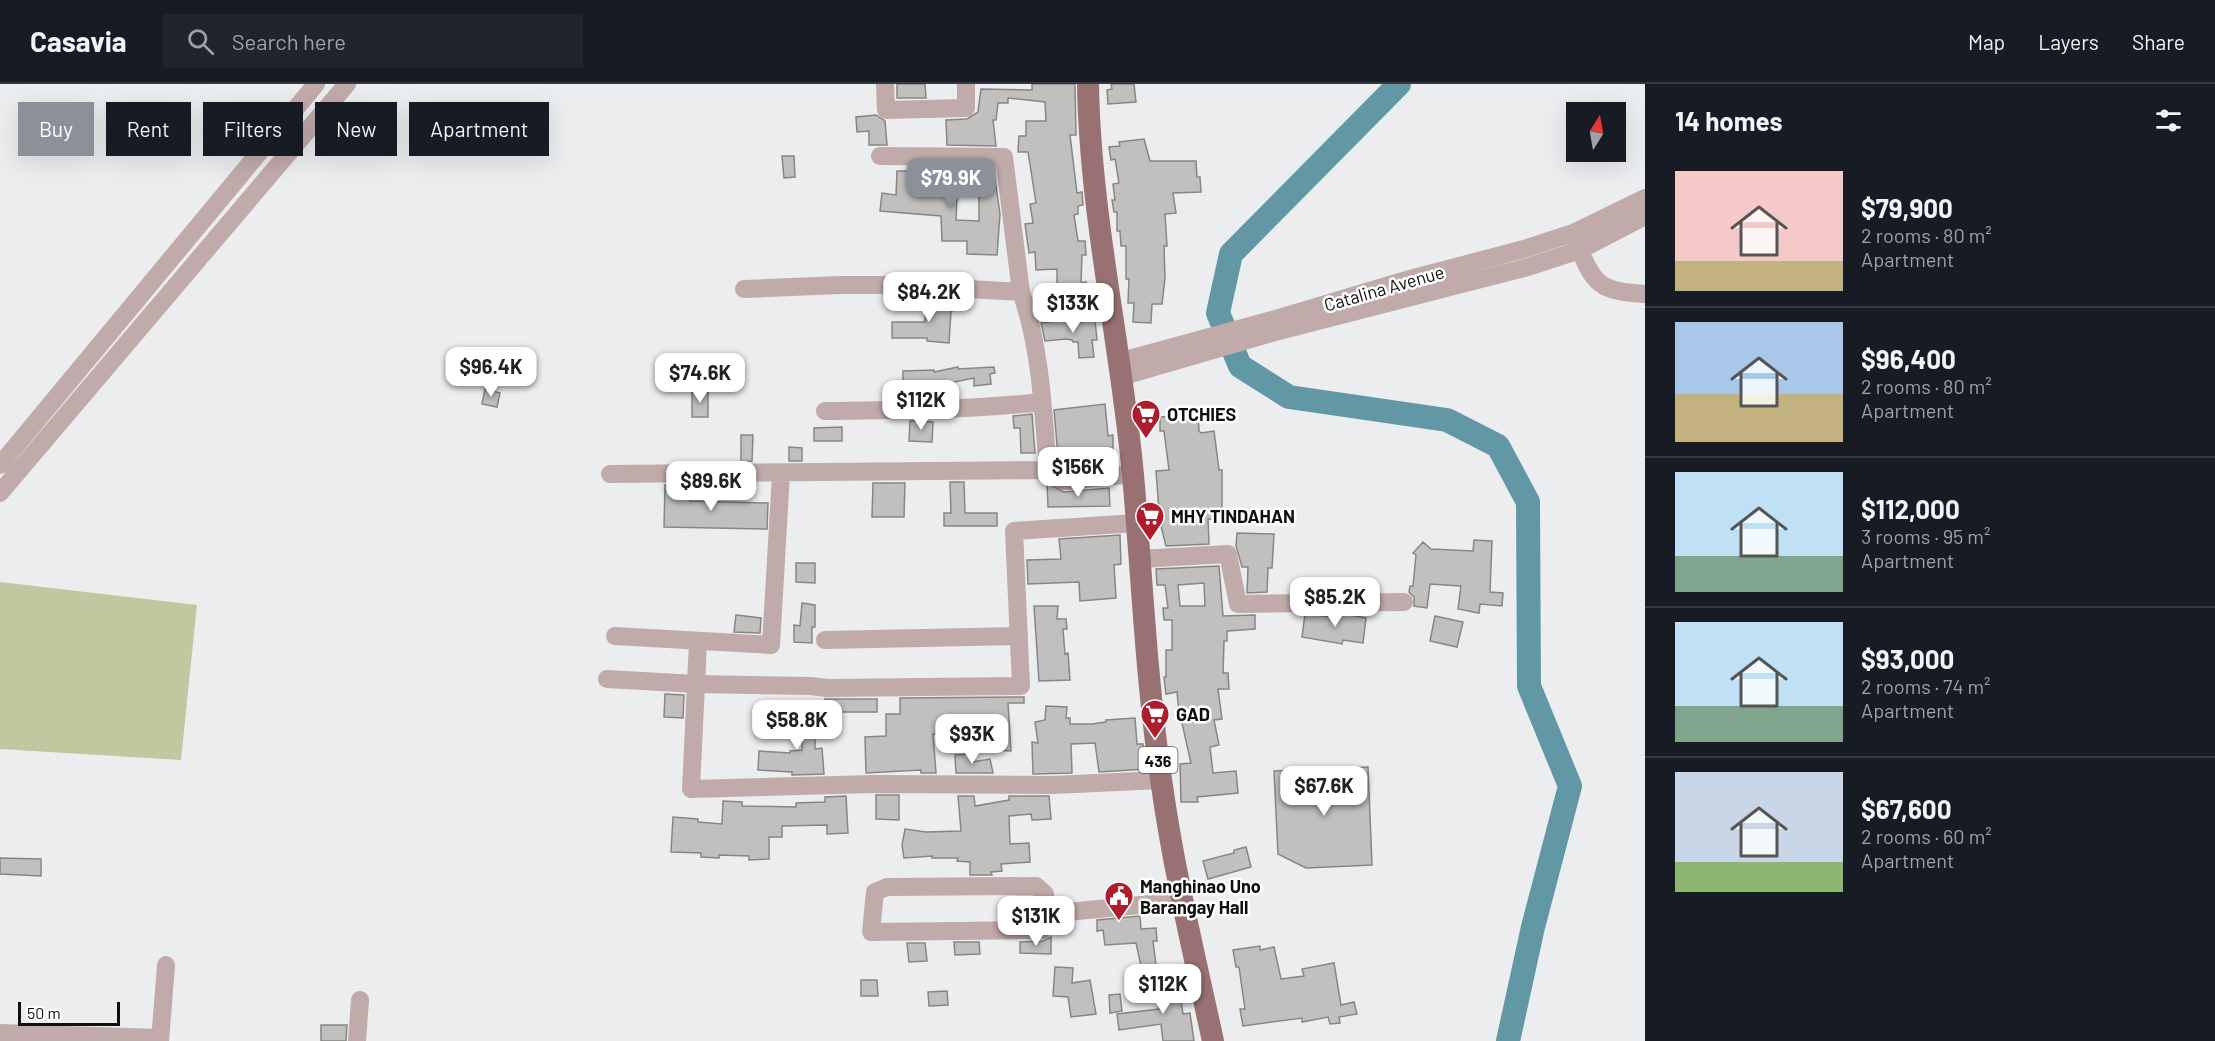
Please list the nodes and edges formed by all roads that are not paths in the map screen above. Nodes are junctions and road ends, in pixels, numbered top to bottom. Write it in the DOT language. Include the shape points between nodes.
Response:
graph roads {
  1 [pos="316,84"];
  2 [pos="347,84"];
  3 [pos="885,84"];
  4 [pos="966,84"];
  5 [pos="1088,84"];
  6 [pos="880,156"];
  7 [pos="1645,198"];
  8 [pos="1645,216"];
  9 [pos="1576,242"];
  10 [pos="744,289"];
  11 [pos="1021,292"];
  12 [pos="1645,294"];
  13 [pos="1111,301"];
  14 [pos="1029,313"];
  15 [pos="1119,370"];
  16 [pos="1042,402"];
  17 [pos="825,411"];
  18 [pos="0,465"];
  19 [pos="1048,470"];
  20 [pos="610,474"];
  21 [pos="781,474"];
  22 [pos="1133,474"];
  23 [pos="0,493"];
  24 [pos="1136,523"];
  25 [pos="1138,559"];
  26 [pos="1404,602"];
  27 [pos="615,636"];
  28 [pos="1019,636"];
  29 [pos="825,640"];
  30 [pos="698,642"];
  31 [pos="607,679"];
  32 [pos="696,684"];
  33 [pos="1161,780"];
  34 [pos="1182,901"];
  35 [pos="1046,914"];
  36 [pos="166,965"];
  37 [pos="360,1000"];
  38 [pos="0,1033"];
  39 [pos="160,1040"];
  40 [pos="357,1041"];
  41 [pos="1213,1041"];
  1 -- 18 [label="street"];
  2 -- 23 [label="street"];
  3 -- 4 [label="street" via="886,110 966,108"];
  5 -- 13 [label="main road, 436" via="1093,162"];
  6 -- 11 [label="street" via="1004,157"];
  7 -- 9 [label="street, Catalina Avenue"];
  8 -- 9 [label="street, Catalina Avenue"];
  9 -- 12 [label="street" via="1600,285 1609,290"];
  9 -- 15 [label="street, Catalina Avenue" via="1528,267 1273,326"];
  10 -- 11 [label="street" via="897,285"];
  11 -- 14 [label="street"];
  13 -- 14 [label="street"];
  13 -- 15 [label="main road, 436"];
  14 -- 16 [label="street"];
  15 -- 22 [label="main road, 436"];
  16 -- 17 [label="street"];
  16 -- 19 [label="street"];
  19 -- 21 [label="street"];
  19 -- 22 [label="street" via="1064,481"];
  20 -- 21 [label="street"];
  21 -- 30 [label="street" via="771,645"];
  22 -- 24 [label="main road, 436"];
  24 -- 25 [label="main road, 436"];
  24 -- 28 [label="street" via="1014,531"];
  25 -- 26 [label="street" via="1228,554 1238,604"];
  25 -- 33 [label="main road, 436"];
  27 -- 30 [label="street"];
  28 -- 29 [label="street"];
  28 -- 32 [label="street" via="1021,686 827,688"];
  30 -- 32 [label="street"];
  31 -- 32 [label="street"];
  32 -- 33 [label="street" via="692,789"];
  33 -- 34 [label="main road, 436"];
  34 -- 35 [label="street"];
  34 -- 41 [label="main road, 436"];
  35 -- 35 [label="street" via="1045,894 1036,886 887,887 875,892 871,932 1042,930"];
  36 -- 39 [label="street"];
  37 -- 40 [label="street"];
  38 -- 39 [label="street"];
}
